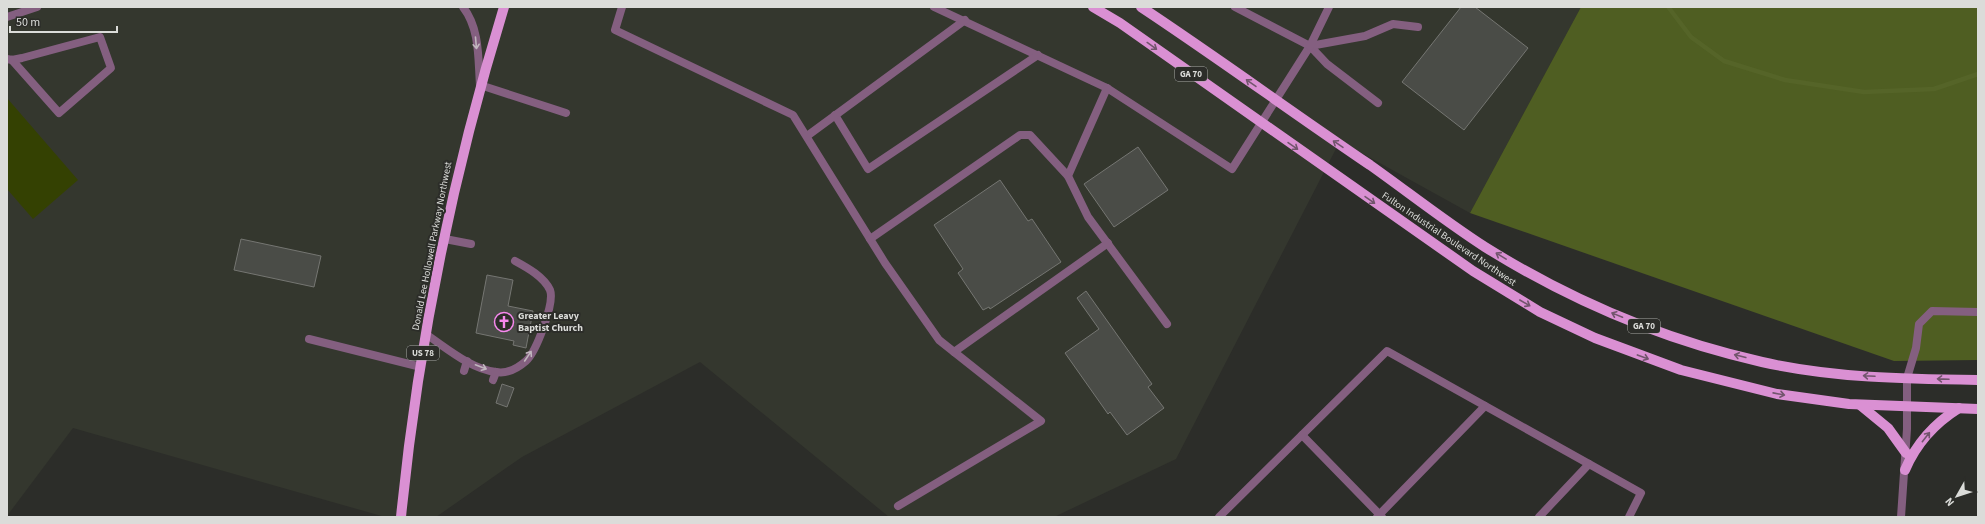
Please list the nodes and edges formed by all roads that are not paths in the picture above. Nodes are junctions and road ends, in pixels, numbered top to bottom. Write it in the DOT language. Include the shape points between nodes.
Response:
graph roads {
  1 [pos="37,7"];
  2 [pos="463,7"];
  3 [pos="504,7"];
  4 [pos="622,7"];
  5 [pos="934,7"];
  6 [pos="1093,7"];
  7 [pos="1141,7"];
  8 [pos="1235,7"];
  9 [pos="1328,7"];
  10 [pos="7,16"];
  11 [pos="965,20"];
  12 [pos="1418,27"];
  13 [pos="1310,46"];
  14 [pos="1038,55"];
  15 [pos="10,60"];
  16 [pos="480,85"];
  17 [pos="1107,88"];
  18 [pos="1275,100"];
  19 [pos="1378,103"];
  20 [pos="566,113"];
  21 [pos="835,115"];
  22 [pos="1261,124"];
  23 [pos="807,136"];
  24 [pos="1068,176"];
  25 [pos="444,239"];
  26 [pos="870,239"];
  27 [pos="1108,243"];
  28 [pos="471,244"];
  29 [pos="515,262"];
  30 [pos="1978,312"];
  31 [pos="1167,324"];
  32 [pos="427,335"];
  33 [pos="309,339"];
  34 [pos="954,352"];
  35 [pos="467,362"];
  36 [pos="421,367"];
  37 [pos="464,371"];
  38 [pos="1908,378"];
  39 [pos="1978,380"];
  40 [pos="1860,405"];
  41 [pos="1485,406"];
  42 [pos="1907,407"];
  43 [pos="1959,408"];
  44 [pos="1978,409"];
  45 [pos="1302,435"];
  46 [pos="1906,453"];
  47 [pos="1589,464"];
  48 [pos="1905,470"];
  49 [pos="898,506"];
  50 [pos="1379,516"];
  51 [pos="401,517"];
  52 [pos="1219,517"];
  53 [pos="1539,517"];
  54 [pos="1629,517"];
  55 [pos="1901,517"];
  1 -- 10 [label="street"];
  2 -- 16 [label="street, one-way" via="472,20 475,31"];
  3 -- 16 [label="main road, Donald Lee Hollowell Parkway Northwest / US 78"];
  4 -- 23 [label="street" via="615,30 793,115"];
  5 -- 11 [label="street"];
  6 -- 22 [label="main road, Fulton Industrial Boulevard Northwest / GA 70, one-way" via="1120,23"];
  18 -- 7 [label="main road, Fulton Industrial Boulevard Northwest / GA 70, one-way"];
  8 -- 13 [label="street"];
  9 -- 13 [label="street"];
  11 -- 14 [label="street"];
  11 -- 21 [label="street"];
  12 -- 13 [label="street" via="1393,24 1365,36"];
  13 -- 18 [label="street"];
  13 -- 19 [label="street" via="1327,64"];
  14 -- 17 [label="street"];
  14 -- 21 [label="street" via="868,169"];
  15 -- 15 [label="street" via="100,37 111,68 59,113"];
  16 -- 20 [label="street"];
  16 -- 25 [label="main road, Donald Lee Hollowell Parkway Northwest / US 78"];
  17 -- 22 [label="street" via="1232,169"];
  17 -- 24 [label="street"];
  18 -- 22 [label="street"];
  38 -- 18 [label="main road, Fulton Industrial Boulevard Northwest / GA 70, one-way" via="1832,373 1763,362 1672,336 1606,311 1550,284 1483,245"];
  21 -- 23 [label="street"];
  22 -- 40 [label="main road, Fulton Industrial Boulevard Northwest / GA 70, one-way" via="1473,272 1540,312 1574,328 1628,352 1714,379 1777,394"];
  23 -- 26 [label="street"];
  24 -- 26 [label="street" via="1030,135 1020,134"];
  24 -- 27 [label="street" via="1088,217"];
  25 -- 28 [label="street"];
  25 -- 32 [label="main road, Donald Lee Hollowell Parkway Northwest / US 78"];
  26 -- 34 [label="street" via="939,340"];
  27 -- 31 [label="street"];
  27 -- 34 [label="street"];
  35 -- 29 [label="street, one-way" via="494,376 528,360 544,326 551,302 550,291 544,281"];
  30 -- 38 [label="street" via="1932,311 1918,324 1916,348"];
  32 -- 35 [label="street"];
  32 -- 36 [label="main road, Donald Lee Hollowell Parkway Northwest / US 78"];
  33 -- 36 [label="street"];
  34 -- 49 [label="street" via="1041,422"];
  35 -- 37 [label="street"];
  36 -- 51 [label="main road, Donald Lee Hollowell Parkway Northwest / US 78" via="409,437"];
  39 -- 38 [label="main road, Fulton Industrial Boulevard Northwest / GA 70, one-way"];
  38 -- 42 [label="street"];
  40 -- 42 [label="main road, Fulton Industrial Boulevard Northwest / GA 70"];
  40 -- 46 [label="main road" via="1888,428"];
  41 -- 45 [label="street" via="1387,351"];
  41 -- 47 [label="street"];
  41 -- 50 [label="street"];
  42 -- 43 [label="main road, Fulton Industrial Boulevard Northwest / GA 70"];
  42 -- 46 [label="street"];
  43 -- 44 [label="main road, Fulton Industrial Boulevard Northwest / GA 70"];
  48 -- 43 [label="main road, one-way" via="1933,428"];
  45 -- 50 [label="street"];
  45 -- 52 [label="street"];
  46 -- 48 [label="street"];
  47 -- 53 [label="street"];
  47 -- 54 [label="street" via="1641,493"];
  48 -- 55 [label="street"];
}
